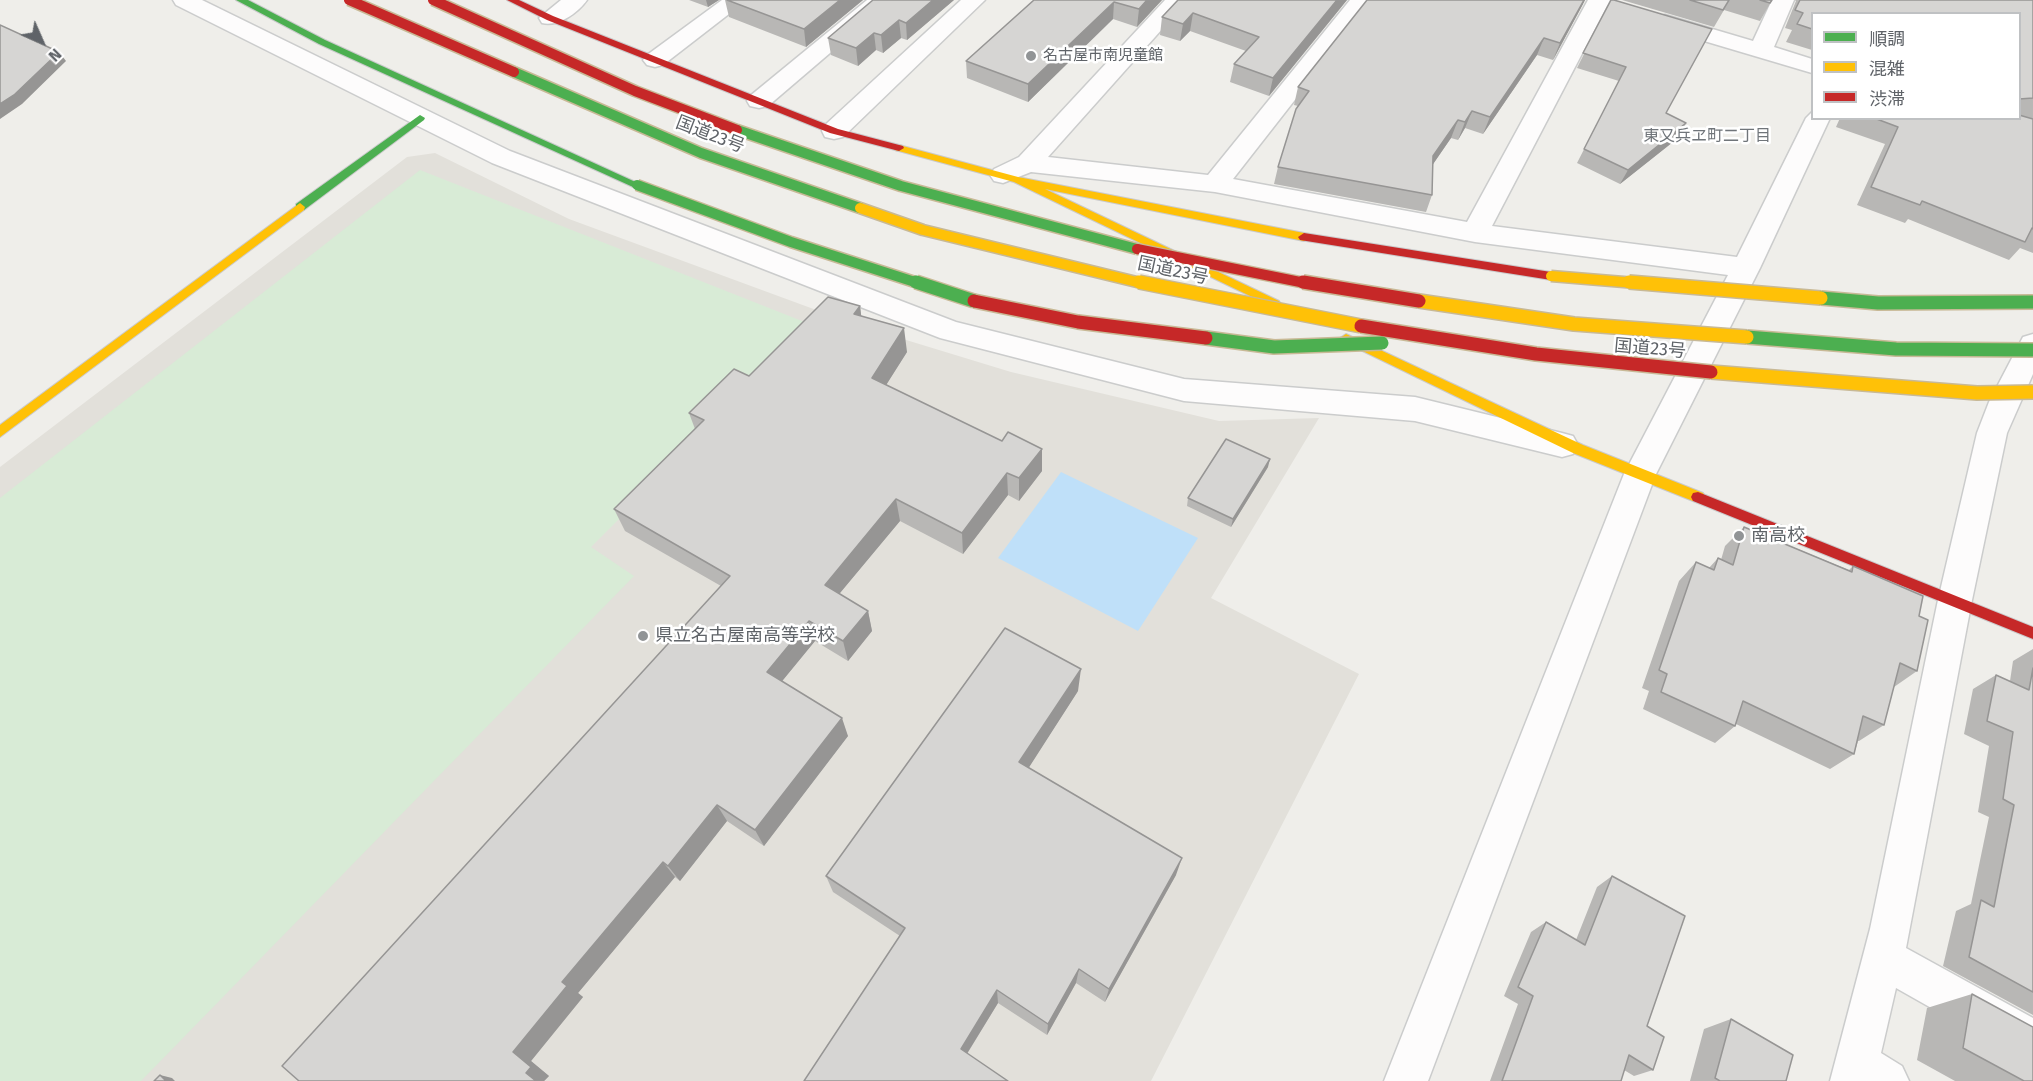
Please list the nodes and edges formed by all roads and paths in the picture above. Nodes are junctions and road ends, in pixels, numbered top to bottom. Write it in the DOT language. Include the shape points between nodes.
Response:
graph roads {
  1 [pos="184,0"];
  2 [pos="241,0"];
  3 [pos="349,0"];
  4 [pos="433,0"];
  5 [pos="512,0"];
  6 [pos="576,0"];
  7 [pos="736,0"];
  8 [pos="881,0"];
  9 [pos="974,0"];
  10 [pos="1177,0"];
  11 [pos="1362,0"];
  12 [pos="1783,0"];
  13 [pos="1609,5"];
  14 [pos="550,18"];
  15 [pos="1761,50"];
  16 [pos="655,60"];
  17 [pos="1811,66"];
  18 [pos="759,101"];
  19 [pos="420,118"];
  20 [pos="1817,120"];
  21 [pos="834,131"];
  22 [pos="1016,173"];
  23 [pos="1215,184"];
  24 [pos="1474,233"];
  25 [pos="1746,268"];
  26 [pos="2033,302"];
  27 [pos="1441,341"];
  28 [pos="2033,347"];
  29 [pos="2033,392"];
  30 [pos="0,432"];
  31 [pos="1578,449"];
  32 [pos="1640,474"];
  33 [pos="1955,600"];
  34 [pos="2033,633"];
  35 [pos="1882,957"];
  36 [pos="2033,1042"];
  37 [pos="1865,1075"];
  38 [pos="1406,1081"];
  1 -- 19 [label="street"];
  2 -- 27 [label="main road, bridge" via="322,42 637,185 791,242 965,299 1078,322 1274,347"];
  3 -- 27 [label="main road, 国道23号, bridge" via="701,153 923,230 1170,290"];
  4 -- 28 [label="main road, 国道23号, bridge" via="635,91 755,137 901,186 1136,249 1331,288 1574,324 1896,349"];
  5 -- 14 [label="main road"];
  6 -- 14 [label="street"];
  7 -- 16 [label="street"];
  8 -- 18 [label="street"];
  9 -- 21 [label="street"];
  10 -- 22 [label="street"];
  11 -- 23 [label="street"];
  12 -- 15 [label="street"];
  13 -- 15 [label="street"];
  13 -- 24 [label="street"];
  14 -- 16 [label="main road"];
  15 -- 17 [label="street"];
  16 -- 18 [label="main road"];
  18 -- 21 [label="main road"];
  19 -- 30 [label="main road"];
  19 -- 31 [label="street" via="501,157 950,331 1184,390 1415,409"];
  20 -- 25 [label="street"];
  21 -- 22 [label="main road"];
  22 -- 23 [label="street"];
  22 -- 26 [label="main road, bridge" via="1303,237 1551,276 1878,303"];
  22 -- 31 [label="main road"];
  23 -- 24 [label="street"];
  24 -- 25 [label="street"];
  25 -- 32 [label="street"];
  27 -- 29 [label="main road, 国道23号, bridge" via="1622,365 1977,393"];
  28 -- 33 [label="street" via="1992,433"];
  31 -- 32 [label="main road"];
  32 -- 33 [label="main road"];
  32 -- 38 [label="street"];
  33 -- 34 [label="main road"];
  33 -- 35 [label="street"];
  35 -- 36 [label="street"];
  35 -- 37 [label="street"];
}
